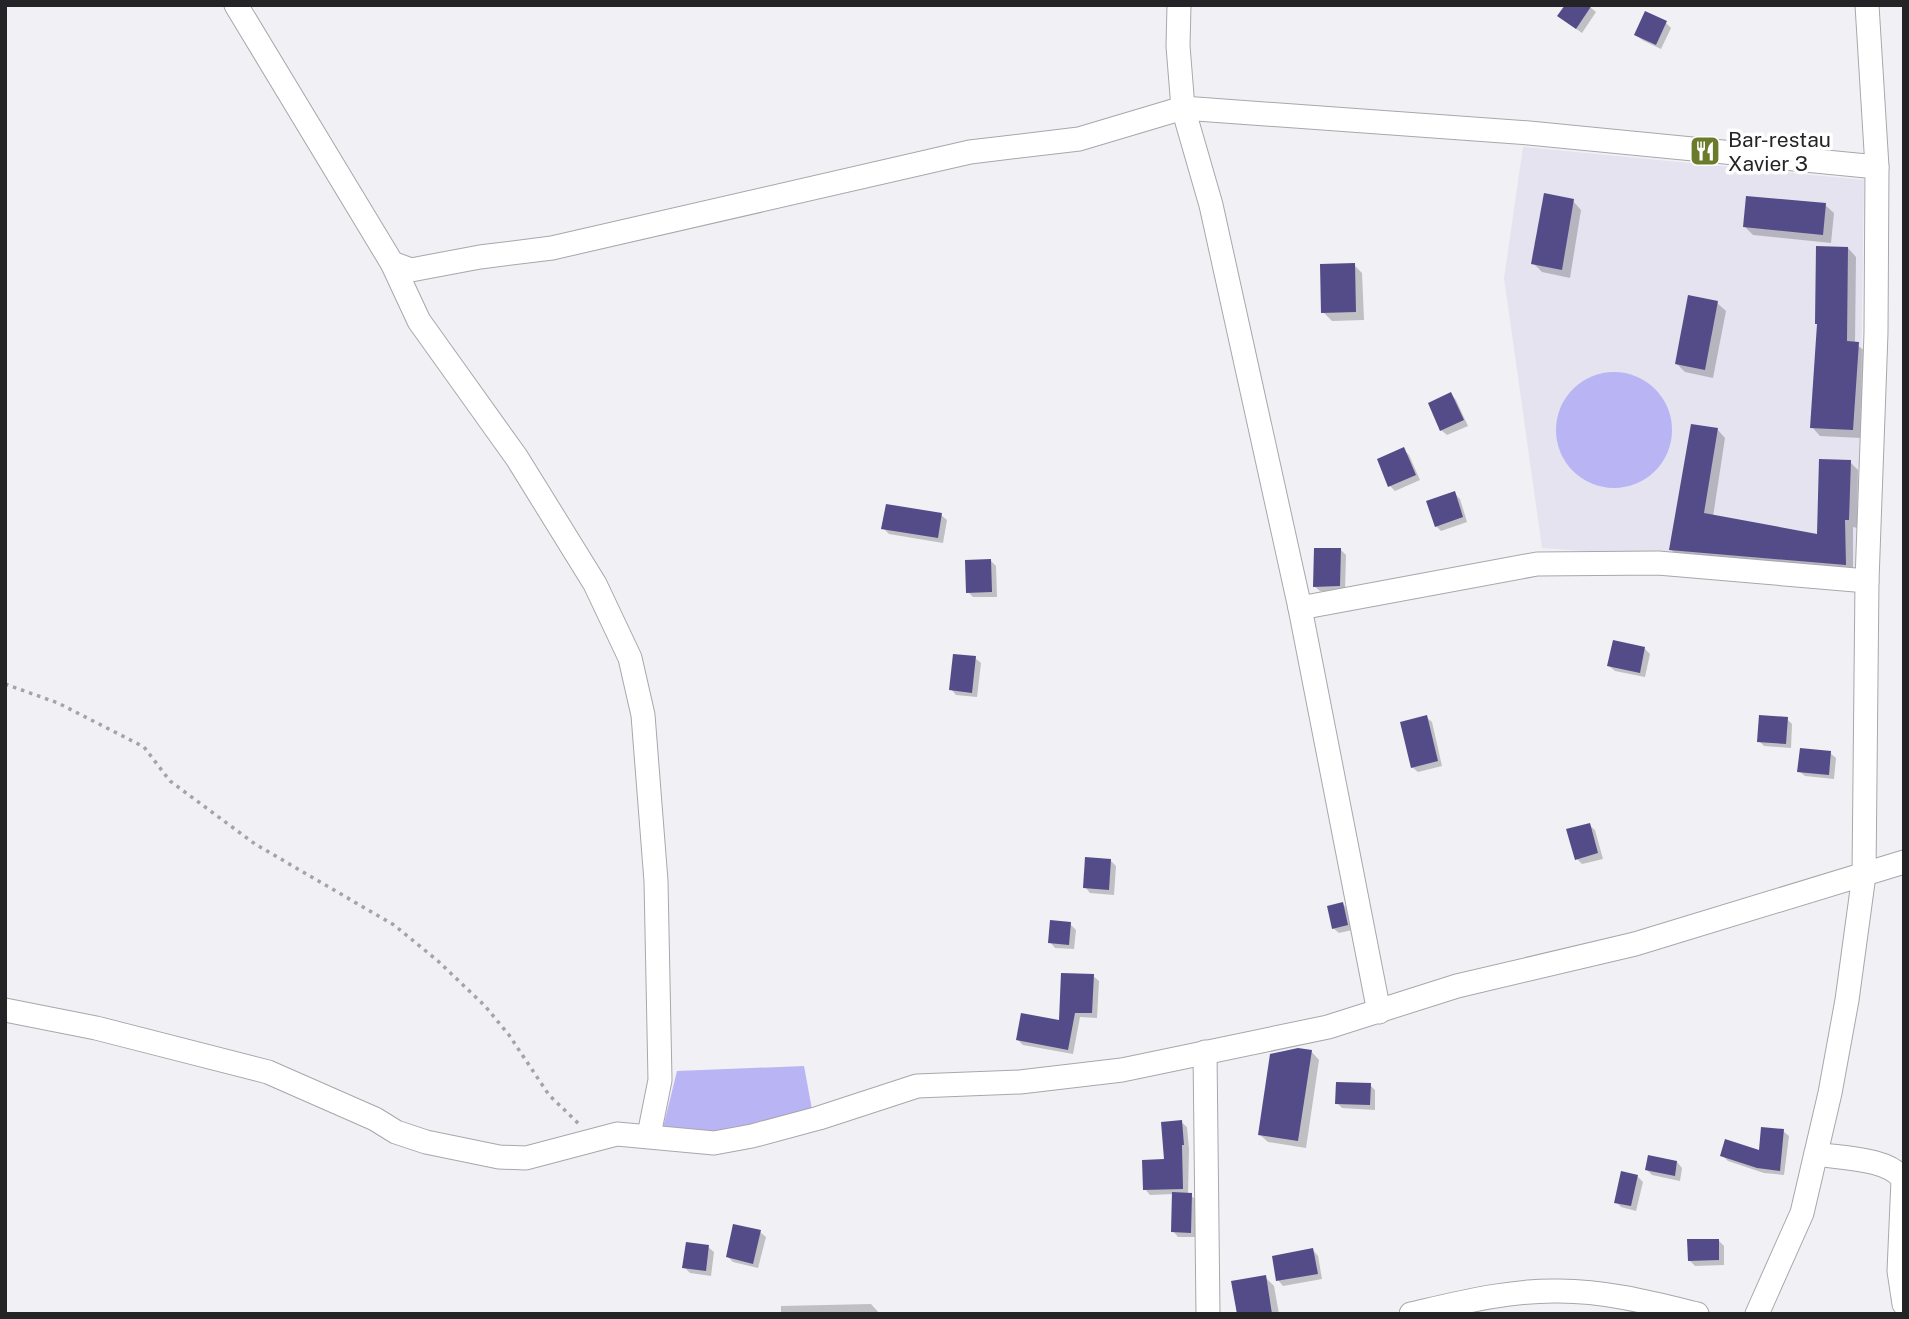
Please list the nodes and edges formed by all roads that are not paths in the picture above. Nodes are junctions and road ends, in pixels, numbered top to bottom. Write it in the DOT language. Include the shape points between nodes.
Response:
graph roads {
  1 [pos="236,5"];
  2 [pos="1179,5"];
  3 [pos="1867,5"];
  4 [pos="1184,108"];
  5 [pos="1877,167"];
  6 [pos="392,263"];
  7 [pos="1867,582"];
  8 [pos="1300,608"];
  9 [pos="1904,862"];
  10 [pos="1864,875"];
  11 [pos="5,1010"];
  12 [pos="1379,1012"];
  13 [pos="1205,1052"];
  14 [pos="649,1135"];
  15 [pos="1816,1154"];
  16 [pos="1904,1304"];
  17 [pos="1208,1314"];
  18 [pos="1411,1314"];
  19 [pos="1697,1314"];
  20 [pos="1757,1314"];
  1 -- 6 [label="street"];
  2 -- 4 [label="street"];
  3 -- 5 [label="street"];
  4 -- 5 [label="street" via="1529,133"];
  4 -- 6 [label="street" via="1079,139 970,152 552,248 411,270"];
  4 -- 8 [label="street"];
  5 -- 7 [label="street"];
  6 -- 14 [label="street" via="419,321 517,458 595,584 630,658 643,715 656,881 660,1080"];
  7 -- 8 [label="street" via="1658,562 1537,564"];
  7 -- 10 [label="street"];
  8 -- 12 [label="street"];
  9 -- 10 [label="street"];
  10 -- 12 [label="street" via="1635,944 1457,986"];
  10 -- 15 [label="street" via="1847,1000"];
  11 -- 14 [label="street" via="268,1072 396,1132 499,1157 526,1158 617,1134"];
  12 -- 13 [label="street"];
  13 -- 14 [label="street" via="1122,1070 917,1086 819,1118 714,1143"];
  13 -- 17 [label="street"];
  15 -- 16 [label="street" via="1881,1164 1898,1172 1903,1181 1899,1270"];
  15 -- 20 [label="street" via="1802,1213"];
  18 -- 19 [label="street" via="1479,1298 1559,1291 1626,1297"];
}
